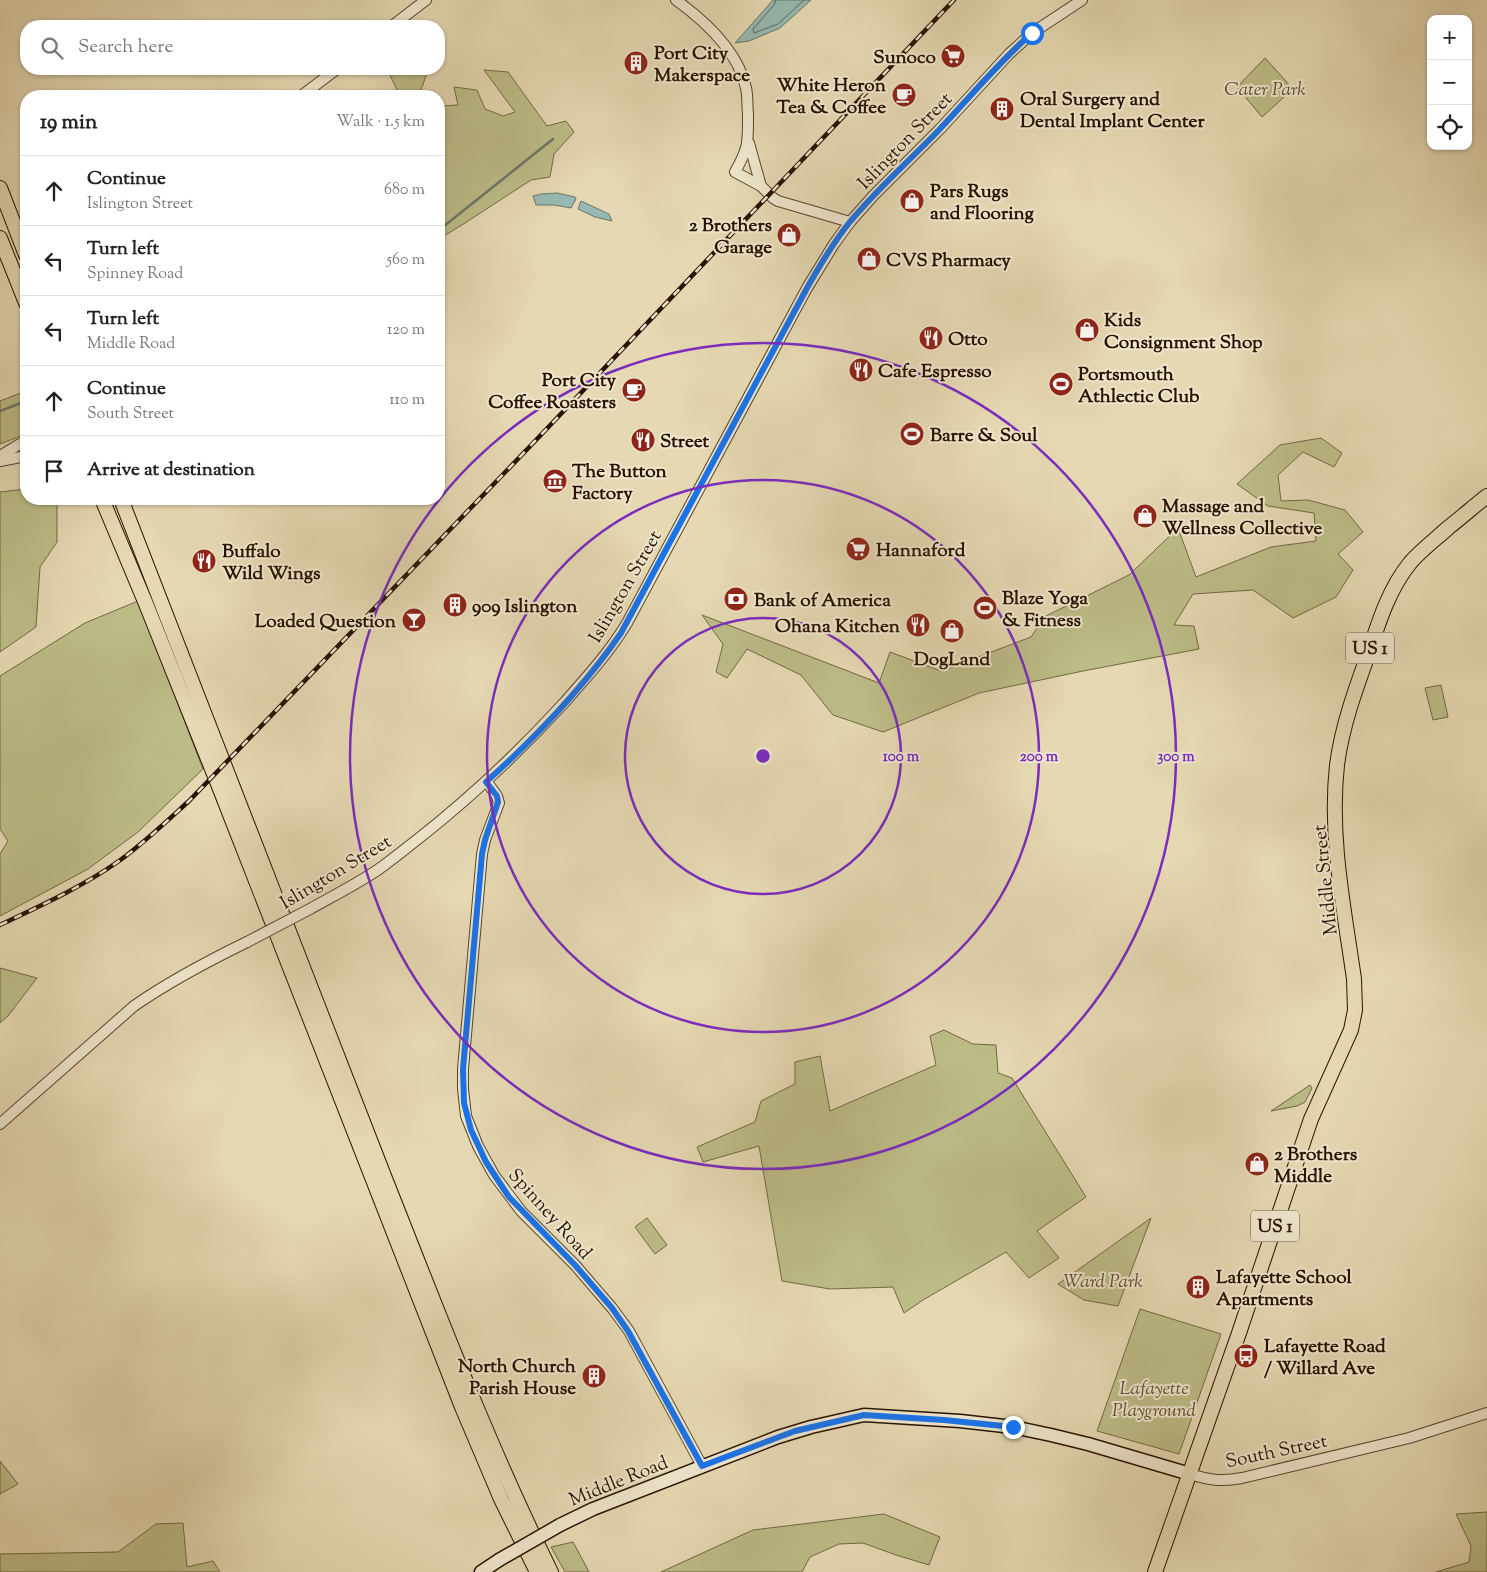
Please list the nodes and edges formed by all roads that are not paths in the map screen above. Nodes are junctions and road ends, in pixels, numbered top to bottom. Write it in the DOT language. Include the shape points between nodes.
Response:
graph roads {
  1 [pos="426,0"];
  2 [pos="676,0"];
  3 [pos="1082,0"];
  4 [pos="400,20"];
  5 [pos="329,75"];
  6 [pos="309,90"];
  7 [pos="748,142"];
  8 [pos="761,186"];
  9 [pos="0,188"];
  10 [pos="850,222"];
  11 [pos="0,238"];
  12 [pos="20,240"];
  13 [pos="20,271"];
  14 [pos="20,444"];
  15 [pos="0,456"];
  16 [pos="20,457"];
  17 [pos="0,461"];
  18 [pos="1487,496"];
  19 [pos="104,505"];
  20 [pos="123,505"];
  21 [pos="486,782"];
  22 [pos="0,1124"];
  23 [pos="1487,1413"];
  24 [pos="864,1415"];
  25 [pos="702,1466"];
  26 [pos="1190,1474"];
  27 [pos="481,1572"];
  28 [pos="537,1572"];
  29 [pos="551,1572"];
  30 [pos="1155,1572"];
  1 -- 4 [label="street"];
  2 -- 7 [label="street" via="716,34 742,74 746,88"];
  3 -- 10 [label="street, Islington Street" via="1018,45"];
  5 -- 6 [label="street"];
  7 -- 8 [label="street"];
  7 -- 8 [label="street" via="735,172"];
  8 -- 10 [label="street" via="778,201"];
  9 -- 12 [label="main road"];
  10 -- 21 [label="street, Islington Street" via="807,288 621,633 588,676"];
  11 -- 13 [label="main road"];
  14 -- 15 [label="street"];
  16 -- 17 [label="street"];
  18 -- 26 [label="main road, Middle Street / US 1" via="1418,555 1398,580 1376,631 1345,726 1337,764 1335,839 1354,979 1354,1020 1311,1120"];
  19 -- 28 [label="main road" via="220,789 462,1407 501,1499"];
  20 -- 29 [label="main road" via="467,1384 509,1485"];
  21 -- 22 [label="street, Islington Street, bridge" via="393,859 344,891 200,965 134,1006"];
  21 -- 25 [label="street, Spinney Road" via="498,802 485,840 480,876 463,1069 466,1116 478,1146 509,1197 594,1286 628,1331"];
  23 -- 26 [label="street, South Street" via="1409,1438 1242,1478 1222,1481"];
  24 -- 25 [label="main road, Middle Road" via="795,1431"];
  24 -- 26 [label="main road, South Street" via="1013,1427 1096,1446"];
  25 -- 27 [label="main road, Middle Road, bridge" via="593,1509"];
  26 -- 30 [label="main road, US 1"];
}
